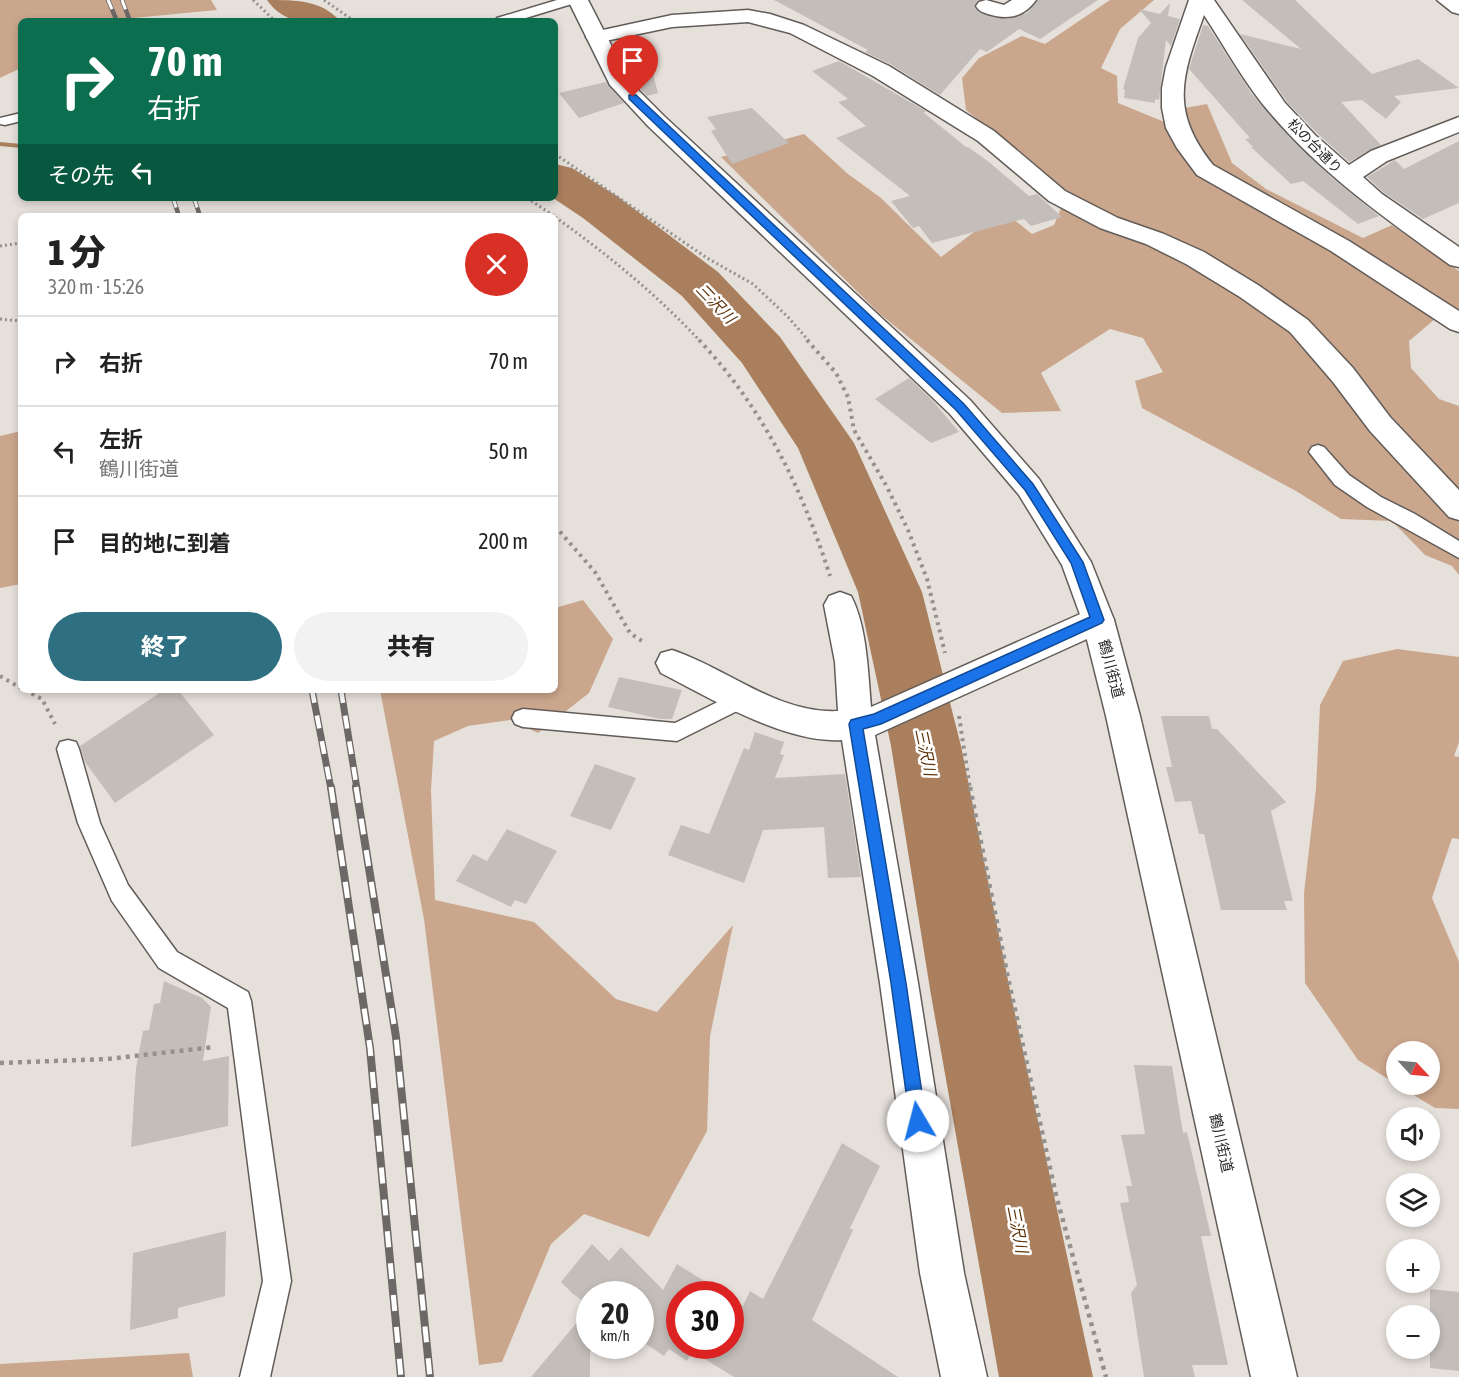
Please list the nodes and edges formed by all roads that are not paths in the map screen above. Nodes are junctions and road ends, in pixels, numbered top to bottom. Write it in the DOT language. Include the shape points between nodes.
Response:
graph roads {
  1 [pos="570,0"];
  2 [pos="578,0"];
  3 [pos="1026,0"];
  4 [pos="1199,0"];
  5 [pos="1204,0"];
  6 [pos="1447,0"];
  7 [pos="986,6"];
  8 [pos="1459,8"];
  9 [pos="702,9"];
  10 [pos="512,18"];
  11 [pos="596,37"];
  12 [pos="18,118"];
  13 [pos="5,121"];
  14 [pos="1459,124"];
  15 [pos="1347,177"];
  16 [pos="1459,259"];
  17 [pos="1459,323"];
  18 [pos="1318,452"];
  19 [pos="1459,509"];
  20 [pos="1459,551"];
  21 [pos="840,605"];
  22 [pos="1098,620"];
  23 [pos="672,663"];
  24 [pos="744,698"];
  25 [pos="523,718"];
  26 [pos="866,722"];
  27 [pos="68,749"];
  28 [pos="255,1377"];
  29 [pos="964,1377"];
  30 [pos="1274,1377"];
  1 -- 10 [label="lane"];
  2 -- 11 [label="street, 鶴川街道"];
  3 -- 7 [label="street" via="1006,13"];
  4 -- 17 [label="street" via="1178,56 1171,98 1173,118 1192,156 1205,170 1340,246"];
  5 -- 15 [label="street, 松の台通り" via="1277,108"];
  6 -- 8 [label="street"];
  9 -- 11 [label="street" via="672,21"];
  9 -- 19 [label="street" via="763,18 842,50 986,136 1058,196 1109,223 1155,238 1250,291 1299,326 1387,432"];
  11 -- 22 [label="street, 鶴川街道" via="621,85 960,407 991,442 1029,487 1076,562"];
  12 -- 13 [label="lane"];
  14 -- 15 [label="street" via="1379,156"];
  15 -- 16 [label="street, 松の台通り"];
  18 -- 20 [label="lane" via="1342,480"];
  21 -- 26 [label="street"];
  22 -- 26 [label="street"];
  22 -- 30 [label="street, 鶴川街道" via="1129,740"];
  23 -- 24 [label="street"];
  24 -- 25 [label="lane" via="677,732"];
  24 -- 26 [label="street" via="813,725"];
  26 -- 29 [label="street" via="898,983 942,1273"];
  27 -- 28 [label="lane" via="89,823 120,893 168,960 239,1001 277,1281"];
}
